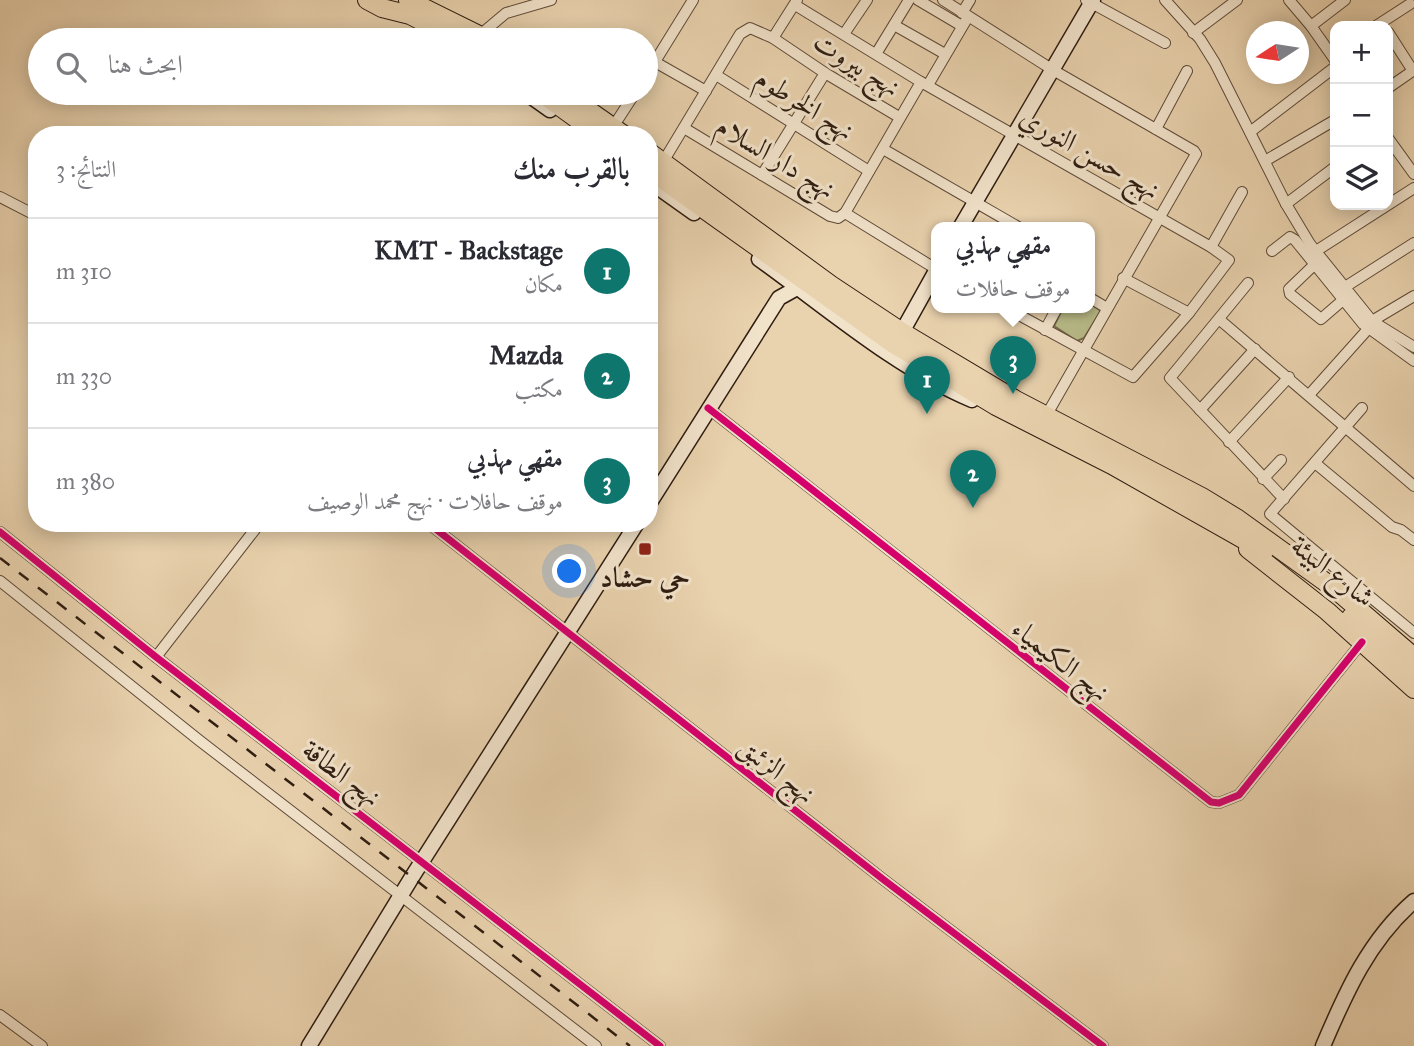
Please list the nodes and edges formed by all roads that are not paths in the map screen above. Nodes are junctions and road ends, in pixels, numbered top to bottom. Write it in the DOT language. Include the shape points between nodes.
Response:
graph roads {
  1 [pos="551,0"];
  2 [pos="693,0"];
  3 [pos="909,0"];
  4 [pos="918,0"];
  5 [pos="943,0"];
  6 [pos="970,0"];
  7 [pos="1165,0"];
  8 [pos="1289,0"];
  9 [pos="1345,0"];
  10 [pos="411,1"];
  11 [pos="1090,1"];
  12 [pos="796,2"];
  13 [pos="863,2"];
  14 [pos="1229,2"];
  15 [pos="932,3"];
  16 [pos="375,4"];
  17 [pos="1410,5"];
  18 [pos="964,19"];
  19 [pos="1390,21"];
  20 [pos="894,25"];
  21 [pos="1311,26"];
  22 [pos="420,28"];
  23 [pos="435,28"];
  24 [pos="466,28"];
  25 [pos="493,28"];
  26 [pos="1193,33"];
  27 [pos="844,34"];
  28 [pos="772,38"];
  29 [pos="1393,42"];
  30 [pos="1165,43"];
  31 [pos="1330,49"];
  32 [pos="876,54"];
  33 [pos="945,54"];
  34 [pos="658,57"];
  35 [pos="658,64"];
  36 [pos="1053,69"];
  37 [pos="1187,71"];
  38 [pos="1330,71"];
  39 [pos="1414,71"];
  40 [pos="825,73"];
  41 [pos="716,75"];
  42 [pos="925,83"];
  43 [pos="1393,84"];
  44 [pos="705,91"];
  45 [pos="543,105"];
  46 [pos="563,105"];
  47 [pos="579,105"];
  48 [pos="628,105"];
  49 [pos="899,117"];
  50 [pos="1330,123"];
  51 [pos="794,124"];
  52 [pos="572,126"];
  53 [pos="601,126"];
  54 [pos="605,126"];
  55 [pos="616,126"];
  56 [pos="684,128"];
  57 [pos="1156,129"];
  58 [pos="1251,132"];
  59 [pos="1014,135"];
  60 [pos="1393,145"];
  61 [pos="883,149"];
  62 [pos="658,157"];
  63 [pos="1265,162"];
  64 [pos="658,164"];
  65 [pos="658,164"];
  66 [pos="869,171"];
  67 [pos="1330,171"];
  68 [pos="1414,174"];
  69 [pos="762,175"];
  70 [pos="658,187"];
  71 [pos="1414,188"];
  72 [pos="1242,192"];
  73 [pos="0,197"];
  74 [pos="975,201"];
  75 [pos="1286,204"];
  76 [pos="28,211"];
  77 [pos="845,213"];
  78 [pos="1159,219"];
  79 [pos="963,222"];
  80 [pos="1010,222"];
  81 [pos="1414,243"];
  82 [pos="1212,247"];
  83 [pos="1272,251"];
  84 [pos="1316,251"];
  85 [pos="1314,265"];
  86 [pos="931,267"];
  87 [pos="778,272"];
  88 [pos="1124,278"];
  89 [pos="931,279"];
  90 [pos="1248,283"];
  91 [pos="1345,287"];
  92 [pos="797,288"];
  93 [pos="1414,296"];
  94 [pos="779,298"];
  95 [pos="1343,300"];
  96 [pos="1095,301"];
  97 [pos="1107,308"];
  98 [pos="1015,313"];
  99 [pos="1054,313"];
  100 [pos="1188,313"];
  101 [pos="1220,320"];
  102 [pos="1370,325"];
  103 [pos="1045,330"];
  104 [pos="902,332"];
  105 [pos="1414,347"];
  106 [pos="1255,349"];
  107 [pos="1082,351"];
  108 [pos="1414,361"];
  109 [pos="1289,377"];
  110 [pos="1309,395"];
  111 [pos="996,406"];
  112 [pos="708,408"];
  113 [pos="1362,408"];
  114 [pos="1200,410"];
  115 [pos="1046,416"];
  116 [pos="1345,427"];
  117 [pos="1229,442"];
  118 [pos="1281,460"];
  119 [pos="1315,463"];
  120 [pos="1264,479"];
  121 [pos="1414,486"];
  122 [pos="658,489"];
  123 [pos="1202,497"];
  124 [pos="1284,499"];
  125 [pos="1212,522"];
  126 [pos="0,532"];
  127 [pos="253,532"];
  128 [pos="439,532"];
  129 [pos="631,532"];
  130 [pos="1414,540"];
  131 [pos="0,581"];
  132 [pos="1414,633"];
  133 [pos="569,634"];
  134 [pos="1414,640"];
  135 [pos="1362,642"];
  136 [pos="156,657"];
  137 [pos="1414,657"];
  138 [pos="1414,672"];
  139 [pos="1414,689"];
  140 [pos="422,861"];
  141 [pos="401,895"];
  142 [pos="1414,901"];
  143 [pos="0,1015"];
  144 [pos="43,1046"];
  145 [pos="309,1046"];
  146 [pos="596,1046"];
  147 [pos="660,1046"];
  148 [pos="1103,1046"];
  149 [pos="1323,1046"];
  1 -- 25 [label="street" via="506,13"];
  2 -- 34 [label="street"];
  3 -- 20 [label="street"];
  4 -- 15 [label="street"];
  5 -- 18 [label="street"];
  6 -- 18 [label="street"];
  7 -- 26 [label="street"];
  8 -- 21 [label="street"];
  9 -- 21 [label="street"];
  10 -- 24 [label="highway"];
  11 -- 30 [label="street"];
  11 -- 36 [label="street"];
  12 -- 27 [label="street, نهج حسن النوري"];
  12 -- 28 [label="street"];
  13 -- 27 [label="street"];
  14 -- 26 [label="street"];
  15 -- 18 [label="street"];
  16 -- 22 [label="street"];
  16 -- 23 [label="highway"];
  17 -- 19 [label="street"];
  18 -- 33 [label="street"];
  18 -- 36 [label="street"];
  20 -- 32 [label="street"];
  20 -- 33 [label="street"];
  21 -- 31 [label="street"];
  26 -- 58 [label="street" via="1215,63"];
  27 -- 32 [label="street, نهج حسن النوري"];
  28 -- 40 [label="street, نهج بيروت"];
  28 -- 41 [label="street, نهج بيروت" via="750,28 740,34"];
  29 -- 39 [label="street"];
  32 -- 42 [label="street, نهج حسن النوري"];
  33 -- 42 [label="street"];
  35 -- 44 [label="street"];
  36 -- 57 [label="street"];
  36 -- 59 [label="street"];
  37 -- 57 [label="street"];
  38 -- 58 [label="street"];
  39 -- 43 [label="street"];
  40 -- 49 [label="street, نهج بيروت"];
  40 -- 51 [label="street"];
  41 -- 44 [label="street"];
  41 -- 51 [label="street, نهج الخرطوم"];
  42 -- 49 [label="street"];
  42 -- 59 [label="street, نهج حسن النوري"];
  44 -- 56 [label="street"];
  45 -- 52 [label="street"];
  46 -- 53 [label="highway"];
  47 -- 54 [label="highway"];
  48 -- 55 [label="street"];
  49 -- 61 [label="street"];
  50 -- 63 [label="street"];
  51 -- 66 [label="street, نهج الخرطوم"];
  51 -- 69 [label="street"];
  56 -- 62 [label="street"];
  56 -- 69 [label="street, نهج دار السلام"];
  57 -- 78 [label="street" via="1194,151 1195,158"];
  58 -- 63 [label="street"];
  59 -- 74 [label="street"];
  59 -- 78 [label="street, نهج حسن النوري"];
  60 -- 68 [label="street"];
  61 -- 66 [label="street"];
  61 -- 74 [label="street"];
  63 -- 75 [label="street"];
  64 -- 104 [label="highway"];
  65 -- 111 [label="highway" via="892,343"];
  66 -- 77 [label="street"];
  67 -- 75 [label="street"];
  69 -- 77 [label="street, نهج دار السلام" via="830,216 838,218"];
  70 -- 87 [label="street"];
  71 -- 84 [label="street"];
  72 -- 82 [label="street"];
  73 -- 76 [label="street"];
  74 -- 79 [label="street"];
  74 -- 80 [label="street"];
  75 -- 84 [label="street"];
  77 -- 86 [label="street, نهج دار السلام"];
  78 -- 82 [label="street, نهج حسن النوري"];
  78 -- 88 [label="street"];
  81 -- 91 [label="street"];
  82 -- 100 [label="street, نهج حسن النوري" via="1229,260"];
  83 -- 85 [label="street" via="1290,237"];
  84 -- 91 [label="street"];
  85 -- 95 [label="street"];
  85 -- 95 [label="street" via="1289,289 1290,294 1321,319"];
  87 -- 92 [label="street"];
  87 -- 94 [label="street"];
  88 -- 97 [label="street"];
  88 -- 100 [label="street"];
  89 -- 104 [label="street"];
  90 -- 101 [label="street"];
  91 -- 102 [label="street"];
  92 -- 94 [label="street"];
  92 -- 111 [label="street" via="943,385"];
  93 -- 102 [label="street"];
  94 -- 112 [label="street"];
  95 -- 102 [label="street"];
  96 -- 97 [label="street"];
  97 -- 107 [label="street"];
  98 -- 103 [label="street"];
  99 -- 103 [label="street"];
  100 -- 107 [label="street" via="1136,376"];
  101 -- 106 [label="street"];
  101 -- 114 [label="street" via="1170,378"];
  102 -- 105 [label="street"];
  102 -- 108 [label="street"];
  102 -- 110 [label="street"];
  103 -- 107 [label="street"];
  104 -- 115 [label="highway"];
  106 -- 109 [label="street"];
  106 -- 114 [label="street"];
  107 -- 115 [label="street"];
  109 -- 110 [label="street"];
  109 -- 117 [label="street"];
  110 -- 116 [label="street"];
  111 -- 125 [label="highway"];
  112 -- 122 [label="street"];
  112 -- 135 [label="street, نهج الكيمياء" via="1211,802 1239,796"];
  113 -- 116 [label="street"];
  114 -- 117 [label="street"];
  115 -- 123 [label="highway"];
  116 -- 119 [label="street"];
  116 -- 121 [label="street"];
  117 -- 120 [label="street"];
  118 -- 120 [label="street"];
  119 -- 124 [label="street"];
  119 -- 130 [label="street"];
  120 -- 124 [label="street"];
  123 -- 134 [label="highway" via="1227,505 1299,549"];
  123 -- 137 [label="highway" via="1335,589"];
  124 -- 132 [label="street" via="1270,514"];
  125 -- 135 [label="highway"];
  125 -- 138 [label="highway, شارع البيئة" via="1277,559"];
  126 -- 136 [label="street, نهج الطاقة"];
  127 -- 136 [label="street"];
  128 -- 133 [label="street, نهج الزئبق"];
  129 -- 133 [label="street"];
  131 -- 141 [label="street"];
  133 -- 140 [label="street"];
  133 -- 148 [label="street, نهج الزئبق"];
  135 -- 139 [label="highway"];
  136 -- 140 [label="street, نهج الطاقة"];
  140 -- 141 [label="street"];
  140 -- 147 [label="street, نهج الطاقة"];
  141 -- 145 [label="street"];
  141 -- 146 [label="street"];
  142 -- 149 [label="street" via="1366,956"];
  143 -- 144 [label="street"];
}
